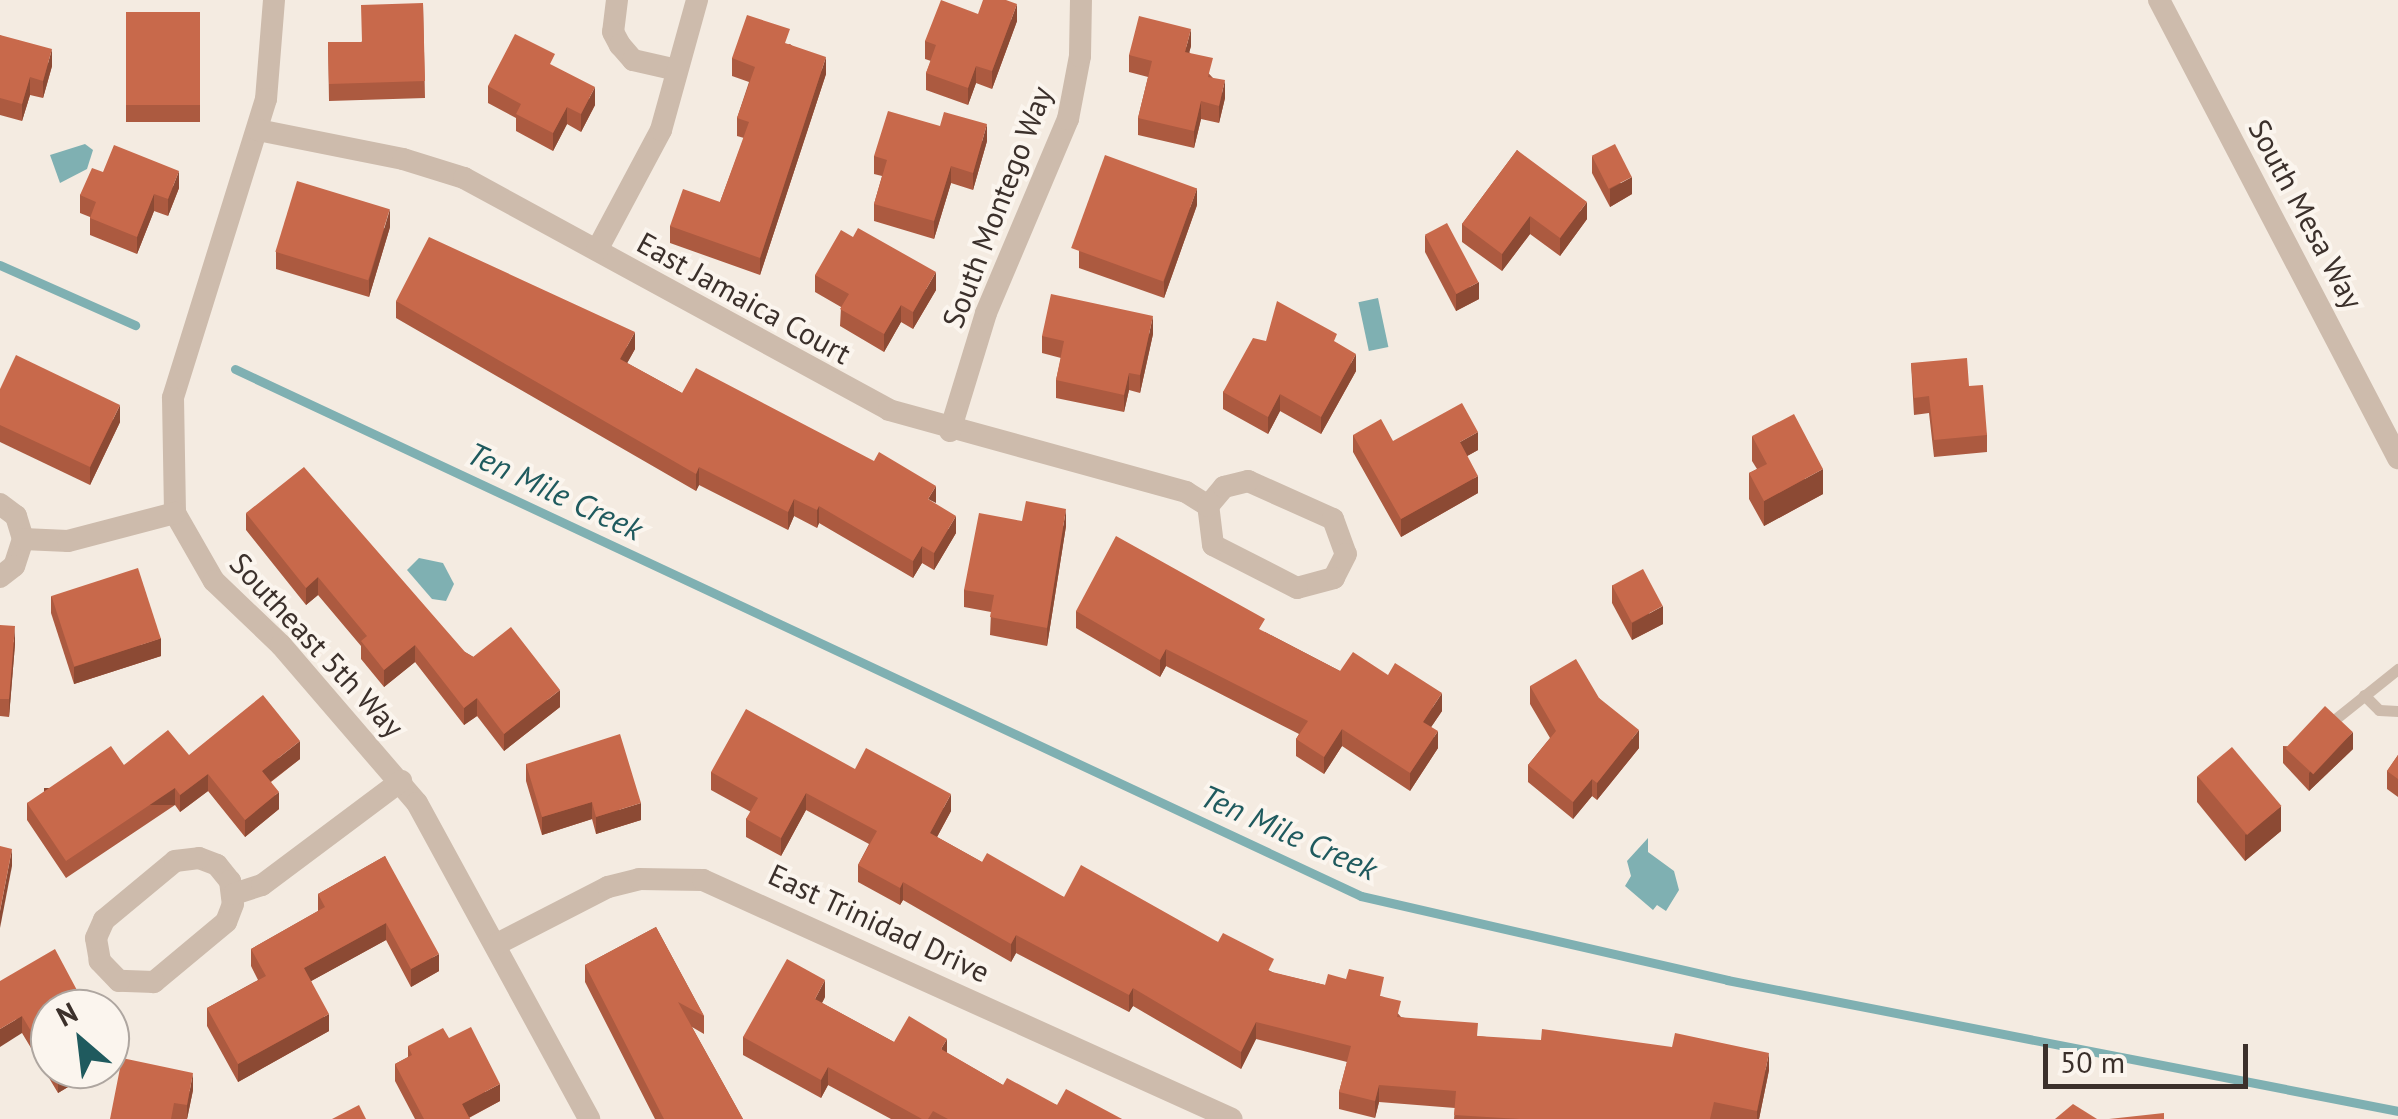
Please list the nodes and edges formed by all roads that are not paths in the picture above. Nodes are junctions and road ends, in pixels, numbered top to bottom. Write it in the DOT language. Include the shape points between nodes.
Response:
graph roads {
  1 [pos="274,0"];
  2 [pos="617,0"];
  3 [pos="696,0"];
  4 [pos="1080,0"];
  5 [pos="2159,0"];
  6 [pos="677,70"];
  7 [pos="258,130"];
  8 [pos="597,250"];
  9 [pos="950,431"];
  10 [pos="2398,458"];
  11 [pos="0,504"];
  12 [pos="1208,506"];
  13 [pos="175,513"];
  14 [pos="24,540"];
  15 [pos="0,577"];
  16 [pos="2398,669"];
  17 [pos="2364,695"];
  18 [pos="2398,711"];
  19 [pos="2334,720"];
  20 [pos="401,781"];
  21 [pos="234,894"];
  22 [pos="495,945"];
  23 [pos="590,1119"];
  24 [pos="1232,1119"];
  1 -- 7 [label="street, Southeast 5th Way" via="272,68"];
  2 -- 6 [label="street" via="613,32 620,45 633,60"];
  3 -- 6 [label="street"];
  4 -- 9 [label="street, South Montego Way" via="1080,56 1068,118 986,313"];
  5 -- 10 [label="street, South Mesa Way"];
  6 -- 8 [label="street" via="662,130"];
  7 -- 8 [label="street, East Jamaica Court" via="434,167"];
  7 -- 13 [label="street, Southeast 5th Way" via="174,398"];
  8 -- 9 [label="street, East Jamaica Court" via="860,397"];
  9 -- 12 [label="street, East Jamaica Court" via="1186,492"];
  11 -- 14 [label="street" via="16,516"];
  12 -- 12 [label="street" via="1224,487 1248,481 1322,512 1346,540 1342,567 1323,586 1296,588 1213,545"];
  13 -- 14 [label="street" via="68,542"];
  13 -- 20 [label="street, Southeast 5th Way" via="214,582 281,645"];
  14 -- 15 [label="street" via="14,566"];
  16 -- 17 [label="lane"];
  17 -- 18 [label="lane" via="2378,710"];
  17 -- 19 [label="lane"];
  20 -- 21 [label="street" via="262,884"];
  20 -- 22 [label="street, Southeast 5th Way"];
  21 -- 21 [label="street" via="223,870 210,861 175,862 104,920 96,938 100,961 119,981 154,982 226,922"];
  22 -- 23 [label="street, Southeast 5th Way"];
  22 -- 24 [label="street, East Trinidad Drive" via="608,887 639,879 703,880"];
}
